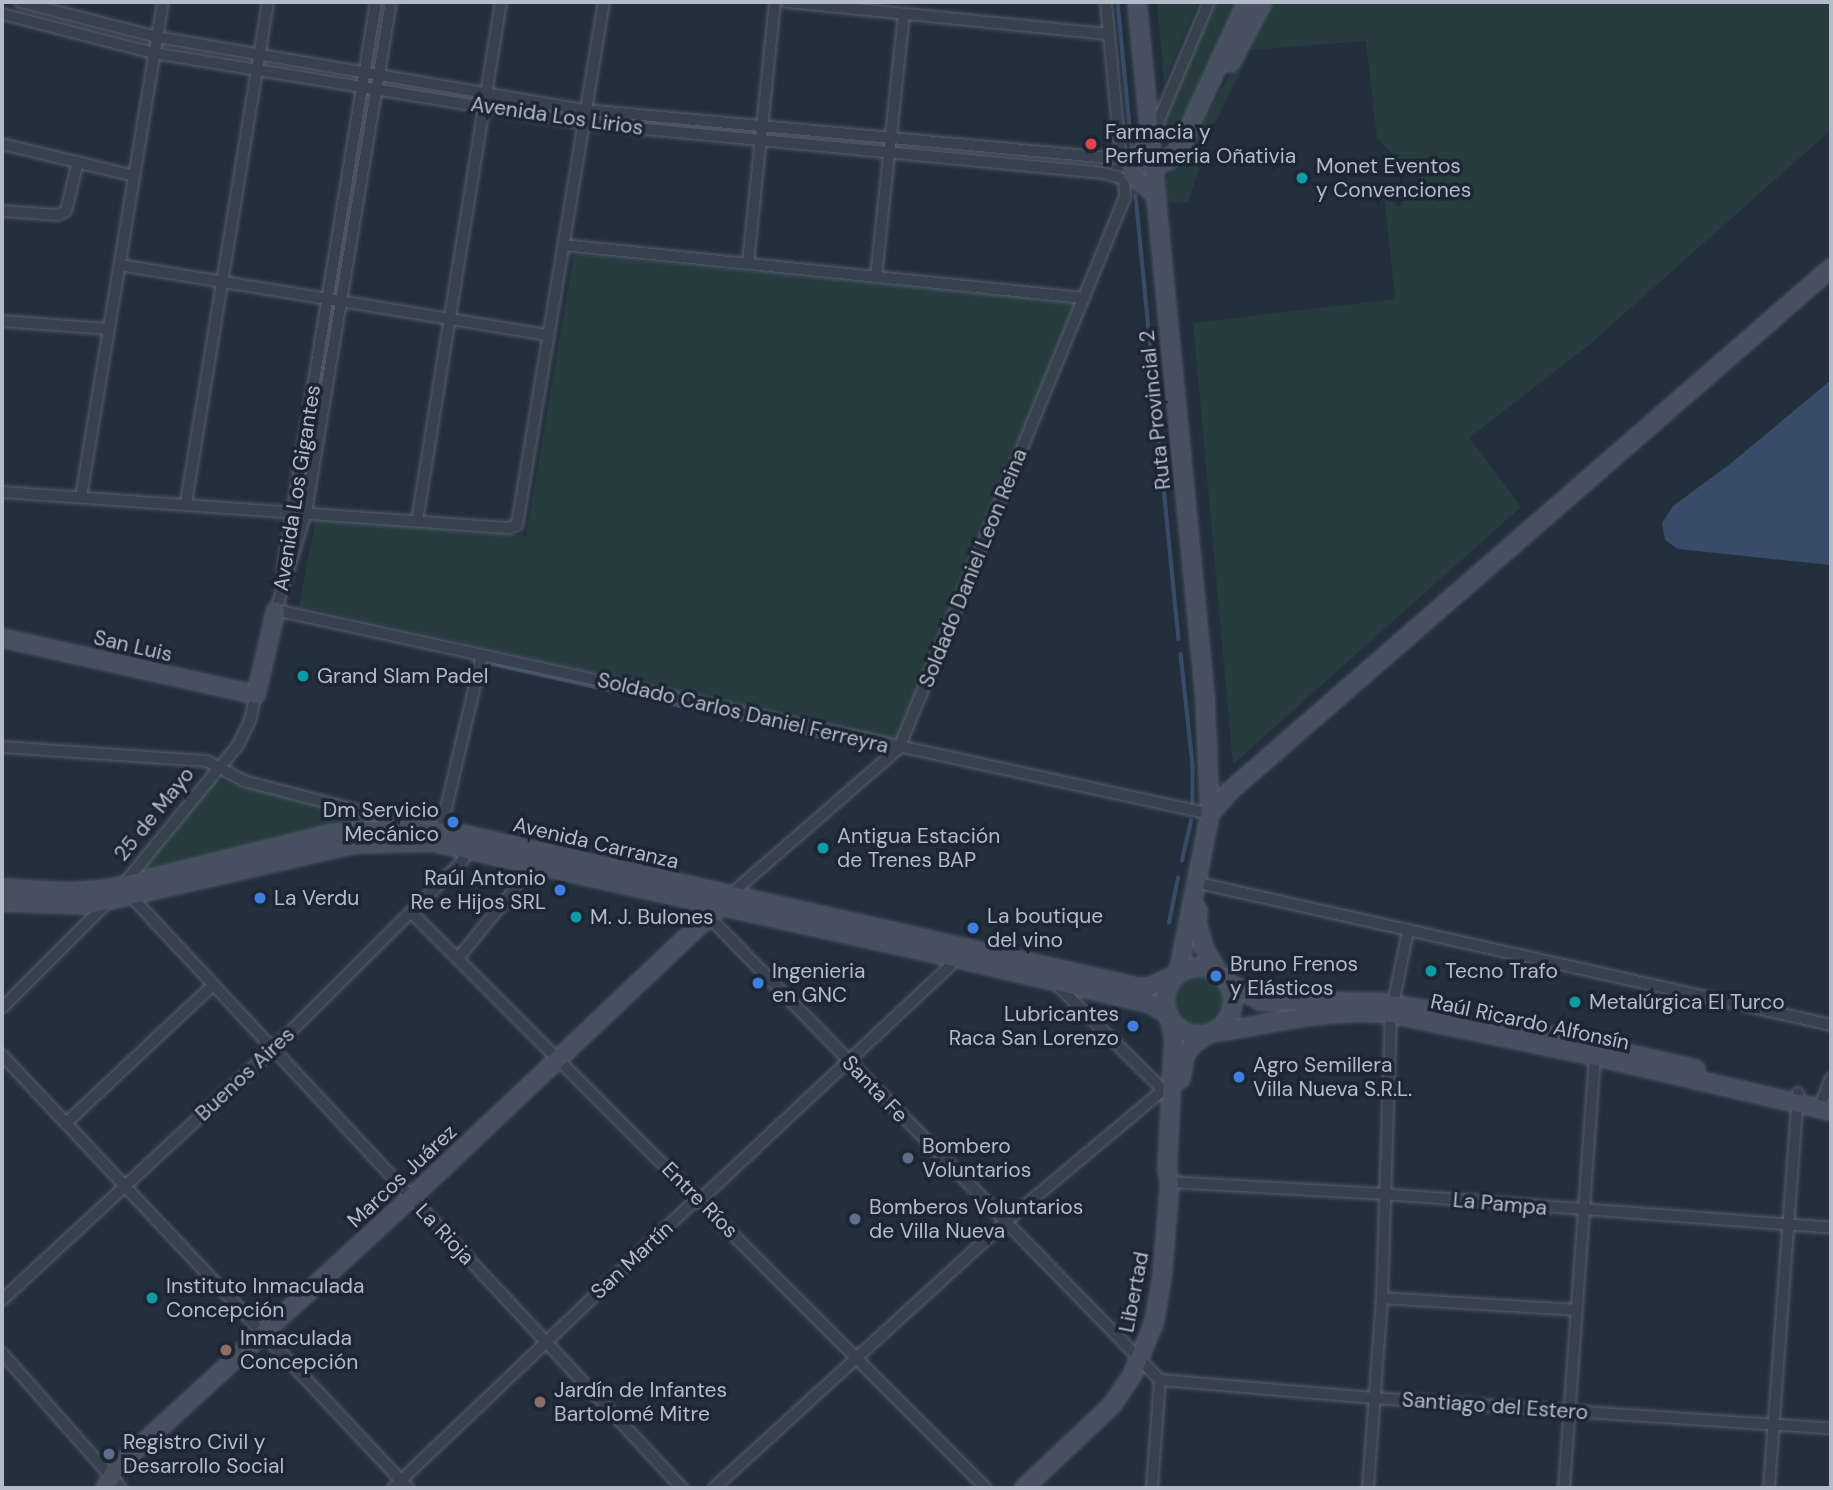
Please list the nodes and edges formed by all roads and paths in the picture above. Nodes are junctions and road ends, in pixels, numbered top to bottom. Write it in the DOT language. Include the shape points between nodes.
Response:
graph roads {
  1 [pos="20,2"];
  2 [pos="163,2"];
  3 [pos="268,2"];
  4 [pos="376,2"];
  5 [pos="391,2"];
  6 [pos="501,2"];
  7 [pos="604,2"];
  8 [pos="775,2"];
  9 [pos="787,2"];
  10 [pos="1106,2"];
  11 [pos="1137,2"];
  12 [pos="1209,2"];
  13 [pos="1247,2"];
  14 [pos="1263,2"];
  15 [pos="2,14"];
  16 [pos="904,14"];
  17 [pos="1109,34"];
  18 [pos="157,37"];
  19 [pos="154,53"];
  20 [pos="260,53"];
  21 [pos="257,68"];
  22 [pos="365,71"];
  23 [pos="380,73"];
  24 [pos="363,85"];
  25 [pos="377,88"];
  26 [pos="486,92"];
  27 [pos="1208,93"];
  28 [pos="484,106"];
  29 [pos="586,110"];
  30 [pos="583,123"];
  31 [pos="762,126"];
  32 [pos="891,138"];
  33 [pos="761,141"];
  34 [pos="1149,142"];
  35 [pos="2,144"];
  36 [pos="889,153"];
  37 [pos="78,161"];
  38 [pos="1152,166"];
  39 [pos="1125,171"];
  40 [pos="134,176"];
  41 [pos="1155,194"];
  42 [pos="2,211"];
  43 [pos="563,245"];
  44 [pos="748,263"];
  45 [pos="120,265"];
  46 [pos="1831,268"];
  47 [pos="876,276"];
  48 [pos="222,282"];
  49 [pos="1084,298"];
  50 [pos="327,299"];
  51 [pos="342,301"];
  52 [pos="449,320"];
  53 [pos="2,321"];
  54 [pos="109,329"];
  55 [pos="548,335"];
  56 [pos="2,492"];
  57 [pos="81,497"];
  58 [pos="186,503"];
  59 [pos="293,511"];
  60 [pos="306,512"];
  61 [pos="416,521"];
  62 [pos="276,610"];
  63 [pos="2,638"];
  64 [pos="482,656"];
  65 [pos="256,695"];
  66 [pos="2,747"];
  67 [pos="899,748"];
  68 [pos="219,767"];
  69 [pos="1210,814"];
  70 [pos="435,830"];
  71 [pos="464,841"];
  72 [pos="531,862"];
  73 [pos="1203,884"];
  74 [pos="2,888"];
  75 [pos="127,892"];
  76 [pos="726,900"];
  77 [pos="2,902"];
  78 [pos="108,902"];
  79 [pos="412,913"];
  80 [pos="709,918"];
  81 [pos="1408,931"];
  82 [pos="959,952"];
  83 [pos="458,958"];
  84 [pos="1177,974"];
  85 [pos="1223,977"];
  86 [pos="1053,981"];
  87 [pos="212,986"];
  88 [pos="2,1008"];
  89 [pos="1391,1009"];
  90 [pos="1168,1016"];
  91 [pos="1831,1025"];
  92 [pos="1214,1032"];
  93 [pos="273,1049"];
  94 [pos="1595,1051"];
  95 [pos="2,1055"];
  96 [pos="559,1058"];
  97 [pos="848,1060"];
  98 [pos="1831,1078"];
  99 [pos="1167,1091"];
  100 [pos="1797,1098"];
  101 [pos="1826,1105"];
  102 [pos="66,1123"];
  103 [pos="1170,1182"];
  104 [pos="124,1185"];
  105 [pos="1383,1194"];
  106 [pos="411,1198"];
  107 [pos="699,1198"];
  108 [pos="1583,1212"];
  109 [pos="1004,1223"];
  110 [pos="1788,1226"];
  111 [pos="1831,1228"];
  112 [pos="1382,1298"];
  113 [pos="2,1300"];
  114 [pos="1576,1310"];
  115 [pos="261,1332"];
  116 [pos="546,1341"];
  117 [pos="2,1353"];
  118 [pos="1140,1359"];
  119 [pos="858,1360"];
  120 [pos="1160,1380"];
  121 [pos="1374,1398"];
  122 [pos="1569,1410"];
  123 [pos="1774,1423"];
  124 [pos="1831,1427"];
  125 [pos="112,1485"];
  126 [pos="401,1486"];
  127 [pos="682,1488"];
  128 [pos="715,1488"];
  129 [pos="986,1488"];
  130 [pos="1024,1488"];
  131 [pos="1152,1488"];
  132 [pos="1368,1488"];
  133 [pos="1564,1488"];
  134 [pos="1769,1488"];
  1 -- 18 [label="street, Avenida Los Lirios"];
  2 -- 18 [label="street"];
  3 -- 20 [label="street"];
  4 -- 22 [label="street, Avenida Los Gigantes"];
  5 -- 23 [label="street, Avenida Los Gigantes"];
  6 -- 26 [label="street"];
  7 -- 29 [label="street"];
  8 -- 31 [label="street"];
  9 -- 16 [label="street"];
  10 -- 17 [label="street, Soldado Daniel Leon Reina"];
  11 -- 34 [label="main road, Ruta Provincial 2"];
  12 -- 34 [label="street"];
  13 -- 27 [label="main road"];
  14 -- 27 [label="main road" via="1234,57"];
  15 -- 19 [label="street, Avenida Los Lirios"];
  16 -- 17 [label="street"];
  16 -- 32 [label="street"];
  17 -- 39 [label="street, Soldado Daniel Leon Reina"];
  18 -- 19 [label="street"];
  18 -- 20 [label="street, Avenida Los Lirios"];
  19 -- 21 [label="street, Avenida Los Lirios"];
  19 -- 40 [label="street"];
  20 -- 21 [label="street"];
  20 -- 22 [label="street, Avenida Los Lirios"];
  21 -- 24 [label="street, Avenida Los Lirios"];
  21 -- 48 [label="street"];
  22 -- 23 [label="street, Avenida Los Lirios"];
  22 -- 24 [label="street, Avenida Los Gigantes"];
  23 -- 25 [label="street, Avenida Los Gigantes"];
  23 -- 26 [label="street, Avenida Los Lirios"];
  24 -- 25 [label="street, Avenida Los Lirios"];
  24 -- 50 [label="street, Avenida Los Gigantes"];
  25 -- 28 [label="street, Avenida Los Lirios"];
  25 -- 51 [label="street, Avenida Los Gigantes"];
  26 -- 28 [label="street"];
  26 -- 29 [label="street, Avenida Los Lirios"];
  27 -- 38 [label="main road" via="1181,146 1166,162"];
  28 -- 30 [label="street, Avenida Los Lirios"];
  28 -- 52 [label="street"];
  29 -- 30 [label="street"];
  29 -- 31 [label="street, Avenida Los Lirios"];
  30 -- 33 [label="street, Avenida Los Lirios"];
  30 -- 43 [label="street"];
  31 -- 32 [label="street, Avenida Los Lirios"];
  31 -- 33 [label="street"];
  32 -- 36 [label="street"];
  32 -- 39 [label="street, Avenida Los Lirios"];
  33 -- 36 [label="street, Avenida Los Lirios"];
  33 -- 44 [label="street"];
  34 -- 38 [label="main road, Ruta Provincial 2"];
  34 -- 39 [label="main road"];
  35 -- 37 [label="street"];
  36 -- 39 [label="street, Avenida Los Lirios" via="1103,173"];
  36 -- 47 [label="street"];
  37 -- 40 [label="street"];
  37 -- 42 [label="street" via="66,211 58,215"];
  38 -- 41 [label="main road, Ruta Provincial 2"];
  39 -- 41 [label="main road"];
  39 -- 49 [label="street, Soldado Daniel Leon Reina" via="1125,197"];
  40 -- 45 [label="street"];
  41 -- 69 [label="main road, Ruta Provincial 2" via="1205,697"];
  43 -- 44 [label="street"];
  43 -- 55 [label="street"];
  44 -- 47 [label="street"];
  45 -- 48 [label="street"];
  45 -- 54 [label="street"];
  46 -- 69 [label="main road" via="1230,790"];
  47 -- 49 [label="street"];
  48 -- 50 [label="street"];
  48 -- 58 [label="street"];
  49 -- 67 [label="street, Soldado Daniel Leon Reina"];
  50 -- 51 [label="street"];
  50 -- 59 [label="street, Avenida Los Gigantes"];
  51 -- 52 [label="street"];
  51 -- 60 [label="street, Avenida Los Gigantes"];
  52 -- 55 [label="street"];
  52 -- 61 [label="street"];
  53 -- 54 [label="street"];
  54 -- 57 [label="street"];
  55 -- 61 [label="street" via="516,525"];
  56 -- 57 [label="street"];
  57 -- 58 [label="street"];
  58 -- 59 [label="street"];
  59 -- 60 [label="street"];
  59 -- 62 [label="street, Avenida Los Gigantes"];
  60 -- 61 [label="street"];
  60 -- 62 [label="street, Avenida Los Gigantes"];
  62 -- 64 [label="street, Soldado Carlos Daniel Ferreyra"];
  62 -- 65 [label="main road, 25 de Mayo"];
  63 -- 65 [label="main road, San Luis"];
  64 -- 67 [label="street, Soldado Carlos Daniel Ferreyra"];
  64 -- 70 [label="street"];
  65 -- 68 [label="street, 25 de Mayo" via="245,732"];
  66 -- 68 [label="street" via="197,759"];
  67 -- 69 [label="street, Soldado Carlos Daniel Ferreyra"];
  67 -- 76 [label="street, Soldado Daniel Leon Reina"];
  68 -- 70 [label="street" via="244,780"];
  68 -- 75 [label="street, 25 de Mayo"];
  69 -- 73 [label="main road"];
  69 -- 84 [label="main road"];
  70 -- 71 [label="main road, Avenida Carranza"];
  70 -- 75 [label="main road, Avenida Carranza" via="351,830"];
  71 -- 72 [label="main road, Avenida Carranza"];
  71 -- 75 [label="main road, Avenida Carranza" via="355,844"];
  71 -- 76 [label="main road, Avenida Carranza"];
  71 -- 79 [label="street, Buenos Aires" via="463,860"];
  72 -- 76 [label="main road, Avenida Carranza"];
  72 -- 83 [label="street"];
  73 -- 81 [label="street"];
  73 -- 85 [label="main road" via="1197,922 1203,948"];
  74 -- 75 [label="main road, Avenida Carranza"];
  75 -- 78 [label="main road, Avenida Carranza"];
  75 -- 87 [label="street, La Rioja"];
  76 -- 80 [label="main road, Marcos Juárez"];
  76 -- 82 [label="main road, Avenida Carranza"];
  77 -- 78 [label="main road, Avenida Carranza" via="68,907"];
  78 -- 88 [label="street"];
  79 -- 83 [label="street, Entre Ríos"];
  79 -- 93 [label="street, Buenos Aires"];
  80 -- 96 [label="main road, Marcos Juárez"];
  80 -- 97 [label="street, Santa Fe"];
  81 -- 89 [label="street"];
  81 -- 91 [label="street"];
  82 -- 84 [label="main road, Avenida Carranza" via="1138,986"];
  82 -- 86 [label="main road, Avenida Carranza"];
  82 -- 97 [label="street, San Martín"];
  83 -- 96 [label="street, Entre Ríos"];
  84 -- 85 [label="main road" via="1202,967"];
  84 -- 90 [label="main road" via="1165,995"];
  85 -- 89 [label="main road, Raúl Ricardo Alfonsín" via="1259,1001"];
  85 -- 92 [label="main road" via="1232,993 1232,1006"];
  86 -- 90 [label="main road, Avenida Carranza" via="1151,1004"];
  86 -- 99 [label="street"];
  87 -- 93 [label="street, La Rioja"];
  87 -- 102 [label="street"];
  89 -- 92 [label="main road, Raúl Ricardo Alfonsín" via="1309,1016"];
  89 -- 94 [label="main road, Raúl Ricardo Alfonsín"];
  89 -- 105 [label="street"];
  90 -- 92 [label="main road" via="1187,1033"];
  90 -- 99 [label="main road, Libertad" via="1174,1038"];
  92 -- 103 [label="main road, Libertad" via="1192,1045 1182,1066 1175,1169"];
  93 -- 104 [label="street, Buenos Aires"];
  93 -- 106 [label="street, La Rioja"];
  94 -- 100 [label="main road, Raúl Ricardo Alfonsín"];
  94 -- 108 [label="street"];
  95 -- 102 [label="street"];
  96 -- 106 [label="main road, Marcos Juárez"];
  96 -- 107 [label="street, Entre Ríos"];
  97 -- 107 [label="street, San Martín"];
  97 -- 109 [label="street, Santa Fe"];
  98 -- 101 [label="street"];
  99 -- 103 [label="main road, Libertad"];
  99 -- 109 [label="street"];
  100 -- 101 [label="main road, Raúl Ricardo Alfonsín"];
  100 -- 110 [label="street"];
  102 -- 104 [label="street"];
  103 -- 105 [label="street, La Pampa"];
  103 -- 118 [label="main road, Libertad" via="1158,1301"];
  104 -- 113 [label="street, Buenos Aires"];
  104 -- 115 [label="street"];
  105 -- 108 [label="street, La Pampa"];
  105 -- 112 [label="street"];
  106 -- 115 [label="main road, Marcos Juárez"];
  106 -- 116 [label="street, La Rioja"];
  107 -- 116 [label="street, San Martín"];
  107 -- 119 [label="street, Entre Ríos"];
  108 -- 110 [label="street, La Pampa"];
  108 -- 114 [label="street"];
  109 -- 118 [label="street, Santa Fe"];
  109 -- 119 [label="street"];
  110 -- 111 [label="street, La Pampa"];
  110 -- 123 [label="street"];
  112 -- 114 [label="street"];
  112 -- 121 [label="street"];
  114 -- 122 [label="street"];
  115 -- 125 [label="main road, Marcos Juárez" via="116,1468"];
  115 -- 126 [label="street"];
  116 -- 126 [label="street, San Martín"];
  116 -- 127 [label="street, La Rioja"];
  117 -- 125 [label="street"];
  118 -- 120 [label="street, Santa Fe"];
  118 -- 130 [label="main road, Libertad" via="1112,1405"];
  119 -- 128 [label="street"];
  119 -- 129 [label="street, Entre Ríos"];
  120 -- 121 [label="street, Santiago del Estero"];
  120 -- 131 [label="street"];
  121 -- 122 [label="street, Santiago del Estero"];
  121 -- 132 [label="street"];
  122 -- 123 [label="street, Santiago del Estero"];
  122 -- 133 [label="street"];
  123 -- 124 [label="street, Santiago del Estero"];
  123 -- 134 [label="street"];
}
